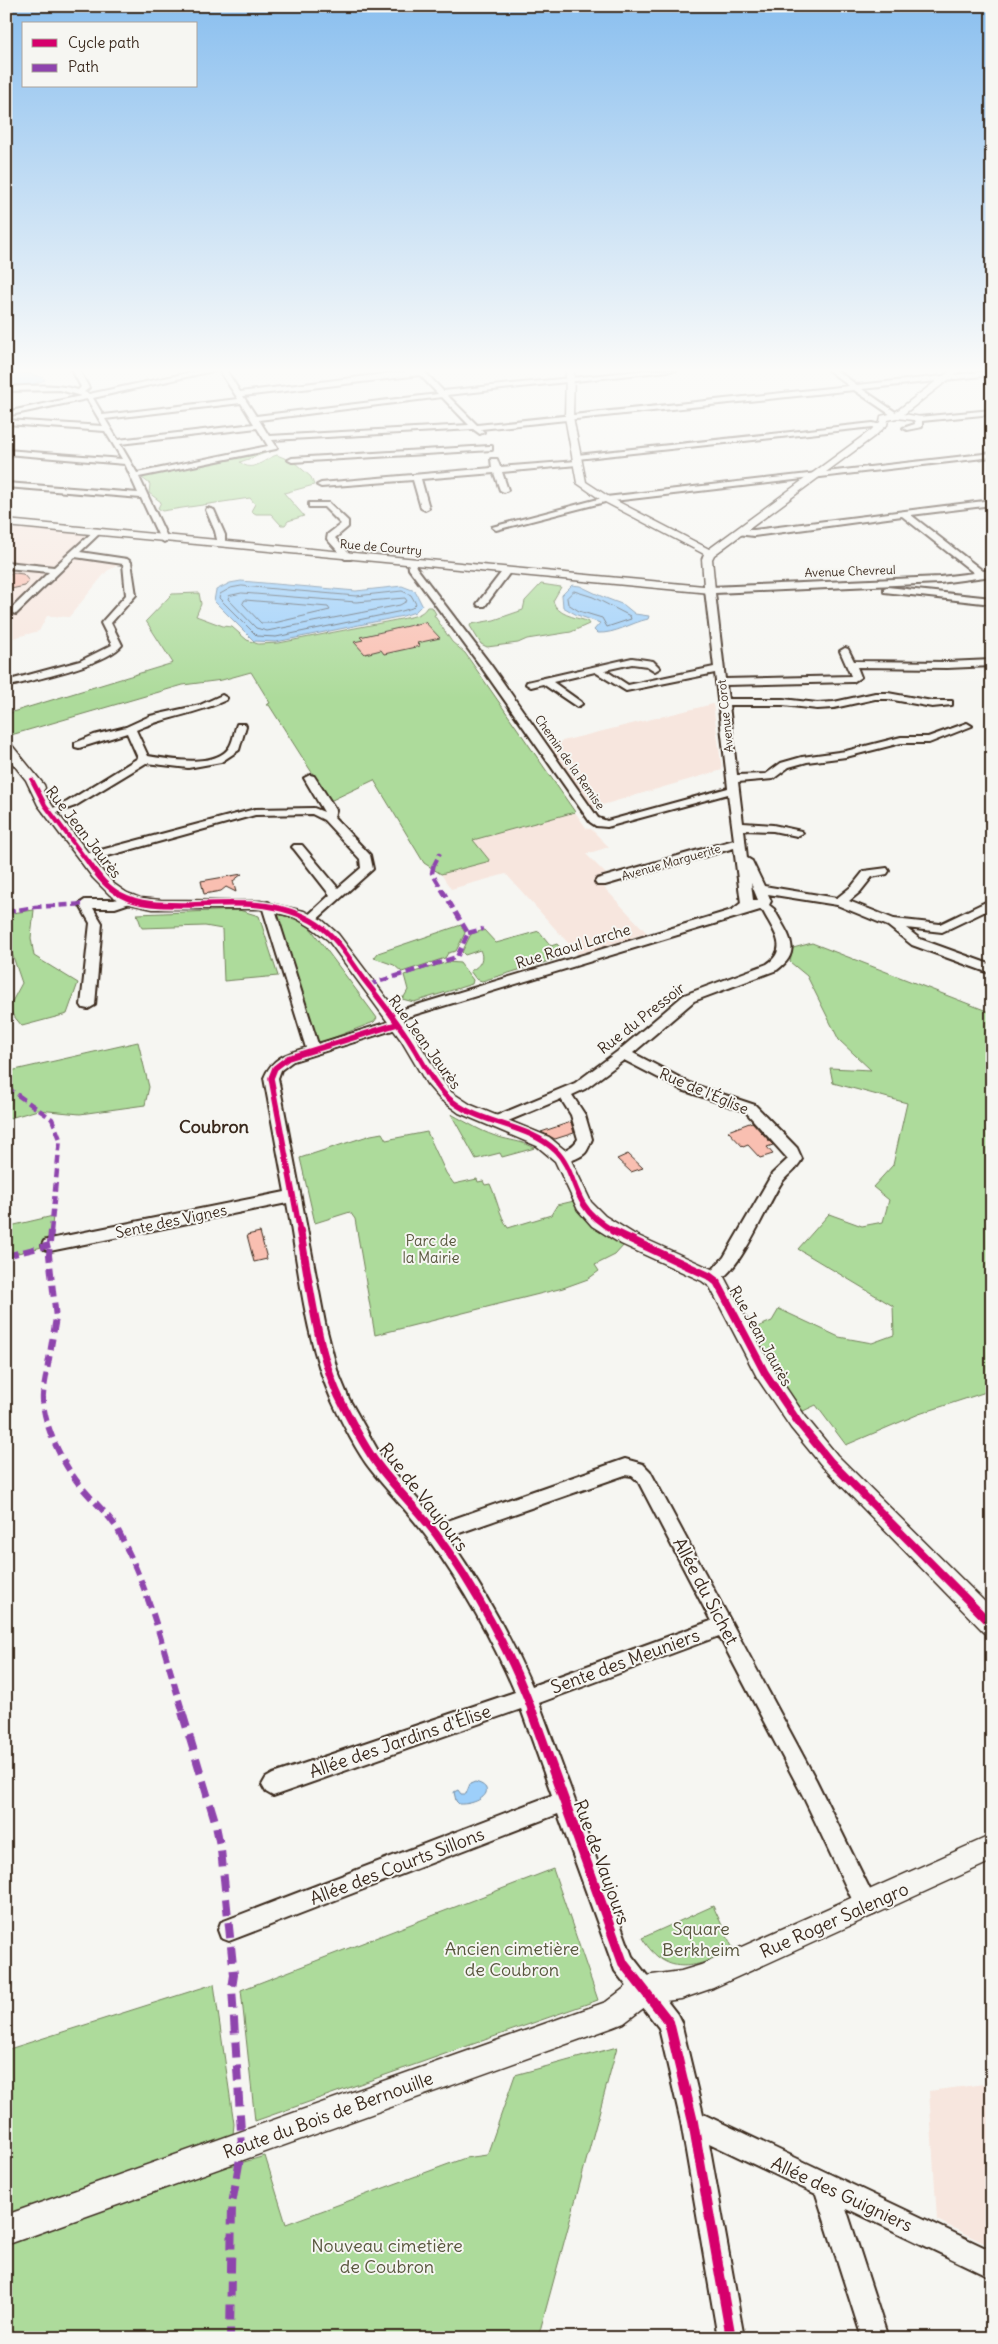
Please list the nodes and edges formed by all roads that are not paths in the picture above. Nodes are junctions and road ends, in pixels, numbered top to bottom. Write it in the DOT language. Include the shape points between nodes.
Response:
graph roads {
  1 [pos="136,479"];
  2 [pos="388,479"];
  3 [pos="417,479"];
  4 [pos="500,479"];
  5 [pos="581,479"];
  6 [pos="784,479"];
  7 [pos="810,479"];
  8 [pos="6,485"];
  9 [pos="321,485"];
  10 [pos="504,490"];
  11 [pos="144,496"];
  12 [pos="607,499"];
  13 [pos="992,502"];
  14 [pos="312,505"];
  15 [pos="425,508"];
  16 [pos="210,510"];
  17 [pos="904,514"];
  18 [pos="6,524"];
  19 [pos="496,527"];
  20 [pos="96,532"];
  21 [pos="740,532"];
  22 [pos="164,539"];
  23 [pos="222,544"];
  24 [pos="710,553"];
  25 [pos="73,554"];
  26 [pos="348,556"];
  27 [pos="411,562"];
  28 [pos="6,565"];
  29 [pos="56,570"];
  30 [pos="507,571"];
  31 [pos="992,573"];
  32 [pos="981,574"];
  33 [pos="869,585"];
  34 [pos="710,590"];
  35 [pos="992,602"];
  36 [pos="482,604"];
  37 [pos="13,612"];
  38 [pos="845,651"];
  39 [pos="992,663"];
  40 [pos="851,664"];
  41 [pos="655,668"];
  42 [pos="596,669"];
  43 [pos="719,669"];
  44 [pos="543,680"];
  45 [pos="721,682"];
  46 [pos="6,684"];
  47 [pos="531,684"];
  48 [pos="222,698"];
  49 [pos="724,702"];
  50 [pos="948,703"];
  51 [pos="577,704"];
  52 [pos="241,726"];
  53 [pos="967,726"];
  54 [pos="130,729"];
  55 [pos="6,746"];
  56 [pos="79,746"];
  57 [pos="144,759"];
  58 [pos="310,778"];
  59 [pos="732,784"];
  60 [pos="54,811"];
  61 [pos="328,818"];
  62 [pos="738,826"];
  63 [pos="797,833"];
  64 [pos="741,842"];
  65 [pos="298,847"];
  66 [pos="86,858"];
  67 [pos="883,871"];
  68 [pos="744,880"];
  69 [pos="601,882"];
  70 [pos="759,888"];
  71 [pos="336,894"];
  72 [pos="798,894"];
  73 [pos="129,899"];
  74 [pos="840,902"];
  75 [pos="764,903"];
  76 [pos="992,903"];
  77 [pos="747,904"];
  78 [pos="268,906"];
  79 [pos="735,914"];
  80 [pos="310,919"];
  81 [pos="892,923"];
  82 [pos="992,970"];
  83 [pos="88,1005"];
  84 [pos="395,1020"];
  85 [pos="313,1049"];
  86 [pos="623,1054"];
  87 [pos="564,1093"];
  88 [pos="496,1121"];
  89 [pos="562,1158"];
  90 [pos="292,1196"];
  91 [pos="50,1245"];
  92 [pos="713,1278"];
  93 [pos="435,1533"];
  94 [pos="992,1624"];
  95 [pos="724,1625"];
  96 [pos="527,1697"];
  97 [pos="273,1785"];
  98 [pos="564,1801"];
  99 [pos="992,1848"];
  100 [pos="867,1906"];
  101 [pos="229,1930"];
  102 [pos="645,1990"];
  103 [pos="693,2122"];
  104 [pos="826,2186"];
  105 [pos="6,2230"];
  106 [pos="992,2265"];
  107 [pos="731,2338"];
  108 [pos="875,2338"];
  1 -- 11 [label="street"];
  2 -- 9 [label="street"];
  3 -- 15 [label="street"];
  4 -- 10 [label="street"];
  5 -- 12 [label="street"];
  6 -- 12 [label="street"];
  7 -- 21 [label="street"];
  8 -- 11 [label="street"];
  11 -- 22 [label="street"];
  12 -- 19 [label="street"];
  12 -- 24 [label="street"];
  13 -- 17 [label="street"];
  14 -- 26 [label="street" via="326,505 345,522 331,539"];
  16 -- 23 [label="street" via="218,525"];
  17 -- 21 [label="street"];
  17 -- 32 [label="street"];
  18 -- 20 [label="street, Rue de Courtry"];
  20 -- 22 [label="street, Rue de Courtry"];
  20 -- 25 [label="street"];
  21 -- 24 [label="street"];
  22 -- 23 [label="street, Rue de Courtry"];
  23 -- 26 [label="street, Rue de Courtry"];
  24 -- 34 [label="street" via="707,559"];
  25 -- 29 [label="street"];
  25 -- 46 [label="street" via="127,562 131,595 106,624 117,645 82,663"];
  26 -- 27 [label="street, Rue de Courtry"];
  27 -- 30 [label="street, Rue de Courtry"];
  27 -- 59 [label="street, Chemin de la Remise" via="594,820 607,824"];
  28 -- 29 [label="street"];
  29 -- 37 [label="street"];
  30 -- 34 [label="street, Rue de Courtry"];
  30 -- 36 [label="street"];
  31 -- 32 [label="street, Avenue Chevreul"];
  32 -- 33 [label="street, Avenue Chevreul"];
  33 -- 34 [label="street, Avenue Chevreul"];
  33 -- 35 [label="street"];
  34 -- 43 [label="street, Avenue Corot"];
  38 -- 40 [label="street"];
  39 -- 40 [label="street" via="947,666"];
  40 -- 45 [label="street" via="856,677 853,679"];
  41 -- 42 [label="street" via="650,663 632,661"];
  42 -- 43 [label="street" via="626,688"];
  42 -- 44 [label="street"];
  43 -- 45 [label="street, Avenue Corot"];
  44 -- 47 [label="street"];
  44 -- 51 [label="street"];
  45 -- 49 [label="street, Avenue Corot"];
  48 -- 54 [label="street" via="203,707 154,718"];
  49 -- 50 [label="street" via="834,706 888,696"];
  49 -- 59 [label="street, Avenue Corot"];
  52 -- 57 [label="street" via="235,748 217,760 188,765"];
  53 -- 59 [label="street" via="929,740 901,740 796,762 785,765 768,778"];
  54 -- 56 [label="street" via="98,737"];
  54 -- 57 [label="street"];
  55 -- 60 [label="street, Rue Jean Jaurès" via="32,780 35,791"];
  57 -- 60 [label="street"];
  58 -- 61 [label="street" via="330,810"];
  59 -- 62 [label="street, Avenue Corot"];
  60 -- 66 [label="street, Rue Jean Jaurès"];
  61 -- 66 [label="street" via="314,812 255,812"];
  61 -- 71 [label="street" via="366,858 367,869"];
  62 -- 63 [label="street"];
  62 -- 64 [label="street, Avenue Corot"];
  64 -- 68 [label="street, Avenue Corot"];
  64 -- 69 [label="street, Avenue Marguerite"];
  64 -- 70 [label="street, Avenue Corot"];
  65 -- 71 [label="street"];
  66 -- 73 [label="street, Rue Jean Jaurès" via="114,891"];
  67 -- 74 [label="street" via="868,874"];
  68 -- 75 [label="street" via="750,885 755,900"];
  68 -- 77 [label="street, Avenue Corot"];
  70 -- 72 [label="street"];
  70 -- 75 [label="street, Avenue Corot"];
  71 -- 80 [label="street"];
  72 -- 74 [label="street"];
  72 -- 75 [label="street, Rue Raoul Larche"];
  73 -- 78 [label="street, Rue Jean Jaurès" via="159,905"];
  73 -- 83 [label="street" via="115,904 85,904 96,923"];
  74 -- 81 [label="street"];
  75 -- 77 [label="street"];
  75 -- 79 [label="street, Rue Raoul Larche"];
  75 -- 86 [label="street, Rue du Pressoir" via="786,945 786,952 779,962 689,998"];
  76 -- 81 [label="street" via="942,928"];
  77 -- 79 [label="street"];
  78 -- 80 [label="street, Rue Jean Jaurès"];
  78 -- 85 [label="street"];
  79 -- 84 [label="street, Rue Raoul Larche"];
  80 -- 84 [label="street, Rue Jean Jaurès" via="333,937"];
  81 -- 82 [label="street" via="916,942"];
  84 -- 85 [label="street, Rue Raoul Larche"];
  84 -- 88 [label="street, Rue Jean Jaurès" via="439,1088 449,1098 471,1112"];
  85 -- 90 [label="street, Rue de Vaujours" via="288,1058 275,1068 271,1078"];
  86 -- 87 [label="street, Rue du Pressoir" via="580,1086"];
  86 -- 92 [label="street, Rue de l'Église" via="687,1087 750,1108 795,1159 777,1178 730,1261"];
  87 -- 88 [label="street, Rue du Pressoir"];
  87 -- 89 [label="street" via="578,1115 585,1139 579,1150"];
  88 -- 89 [label="street, Rue Jean Jaurès" via="539,1138"];
  89 -- 92 [label="street, Rue Jean Jaurès" via="584,1206 599,1221 619,1234"];
  90 -- 91 [label="street, Sente des Vignes"];
  90 -- 93 [label="street, Rue de Vaujours" via="329,1370 341,1401 376,1463"];
  92 -- 94 [label="street, Rue Jean Jaurès" via="765,1373 803,1428 830,1461"];
  93 -- 95 [label="street, Allée du Sichet" via="624,1467 638,1469"];
  93 -- 96 [label="street, Rue de Vaujours" via="461,1571 511,1661"];
  95 -- 96 [label="street, Sente des Meuniers"];
  95 -- 100 [label="street, Allée du Sichet"];
  96 -- 97 [label="street, Allée des Jardins d'Élise"];
  96 -- 98 [label="street, Rue de Vaujours"];
  98 -- 101 [label="street, Allée des Courts Sillons"];
  98 -- 102 [label="street, Rue de Vaujours" via="623,1963"];
  99 -- 100 [label="street, Rue Roger Salengro"];
  100 -- 102 [label="street, Rue Roger Salengro" via="702,1978 681,1985"];
  102 -- 103 [label="street, Rue de Vaujours" via="669,2022"];
  102 -- 105 [label="street, Route du Bois de Bernouille" via="605,2016"];
  103 -- 104 [label="street, Allée des Guigniers"];
  103 -- 107 [label="street, Rue de Vaujours"];
  104 -- 106 [label="street, Allée des Guigniers"];
  104 -- 108 [label="street"];
}
